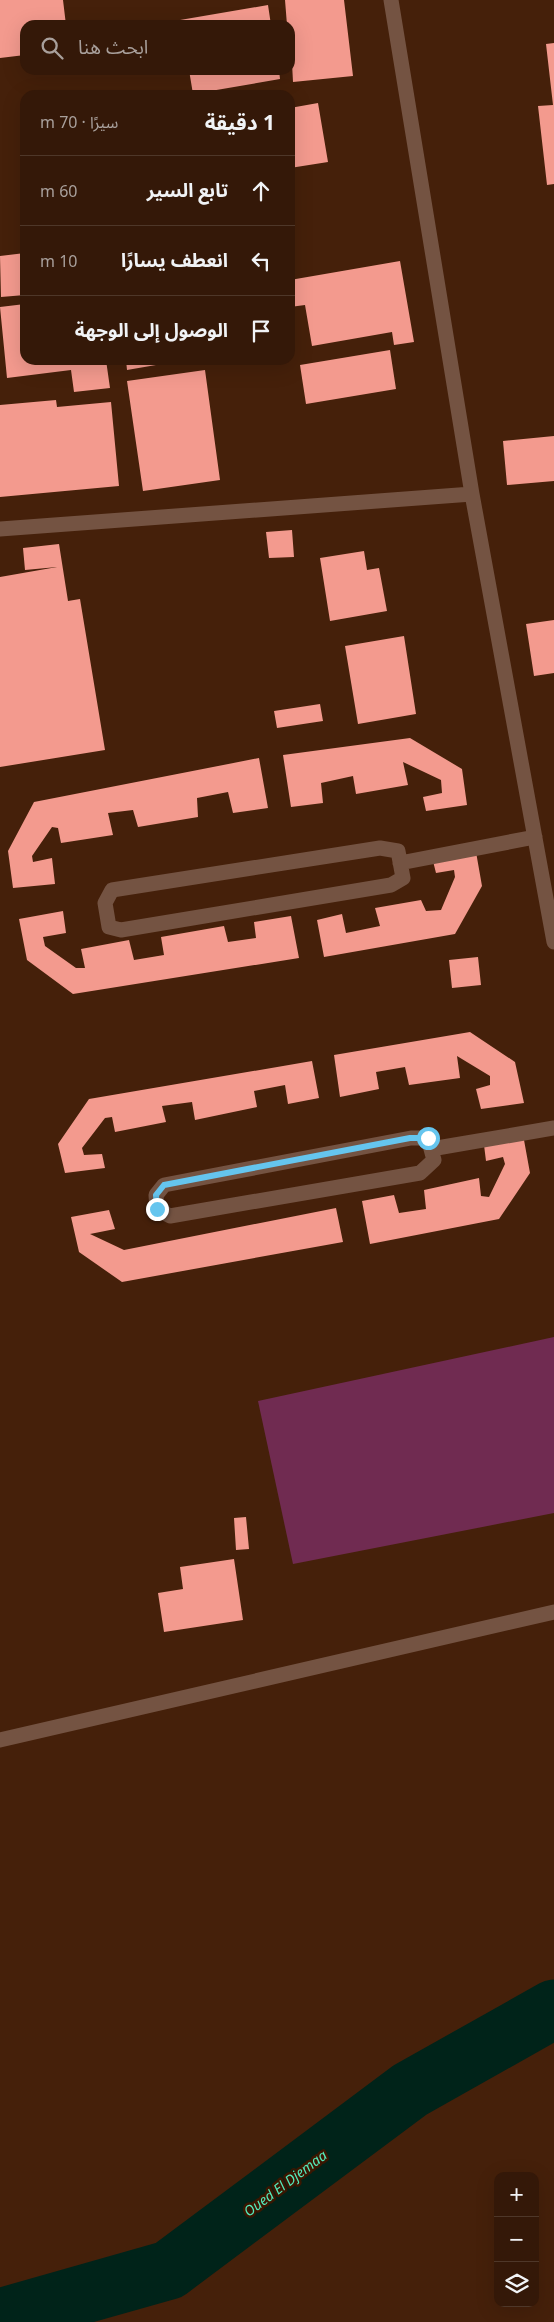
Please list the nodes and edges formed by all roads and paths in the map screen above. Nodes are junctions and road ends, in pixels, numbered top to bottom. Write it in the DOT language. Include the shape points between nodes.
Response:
graph roads {
  1 [pos="391,0"];
  2 [pos="472,494"];
  3 [pos="0,529"];
  4 [pos="535,837"];
  5 [pos="400,863"];
  6 [pos="554,942"];
  7 [pos="554,1128"];
  8 [pos="431,1149"];
  9 [pos="554,1612"];
  10 [pos="0,1740"];
  1 -- 2 [label="street"];
  2 -- 3 [label="street"];
  2 -- 4 [label="street"];
  4 -- 5 [label="street"];
  4 -- 6 [label="street"];
  5 -- 5 [label="street" via="403,878 392,885 121,930 109,927 105,903 112,890 380,848 398,851"];
  7 -- 8 [label="street"];
  8 -- 8 [label="street" via="428,1138 410,1138 164,1185 156,1195 157,1209 170,1216 420,1173 434,1160"];
  9 -- 10 [label="street"];
}
